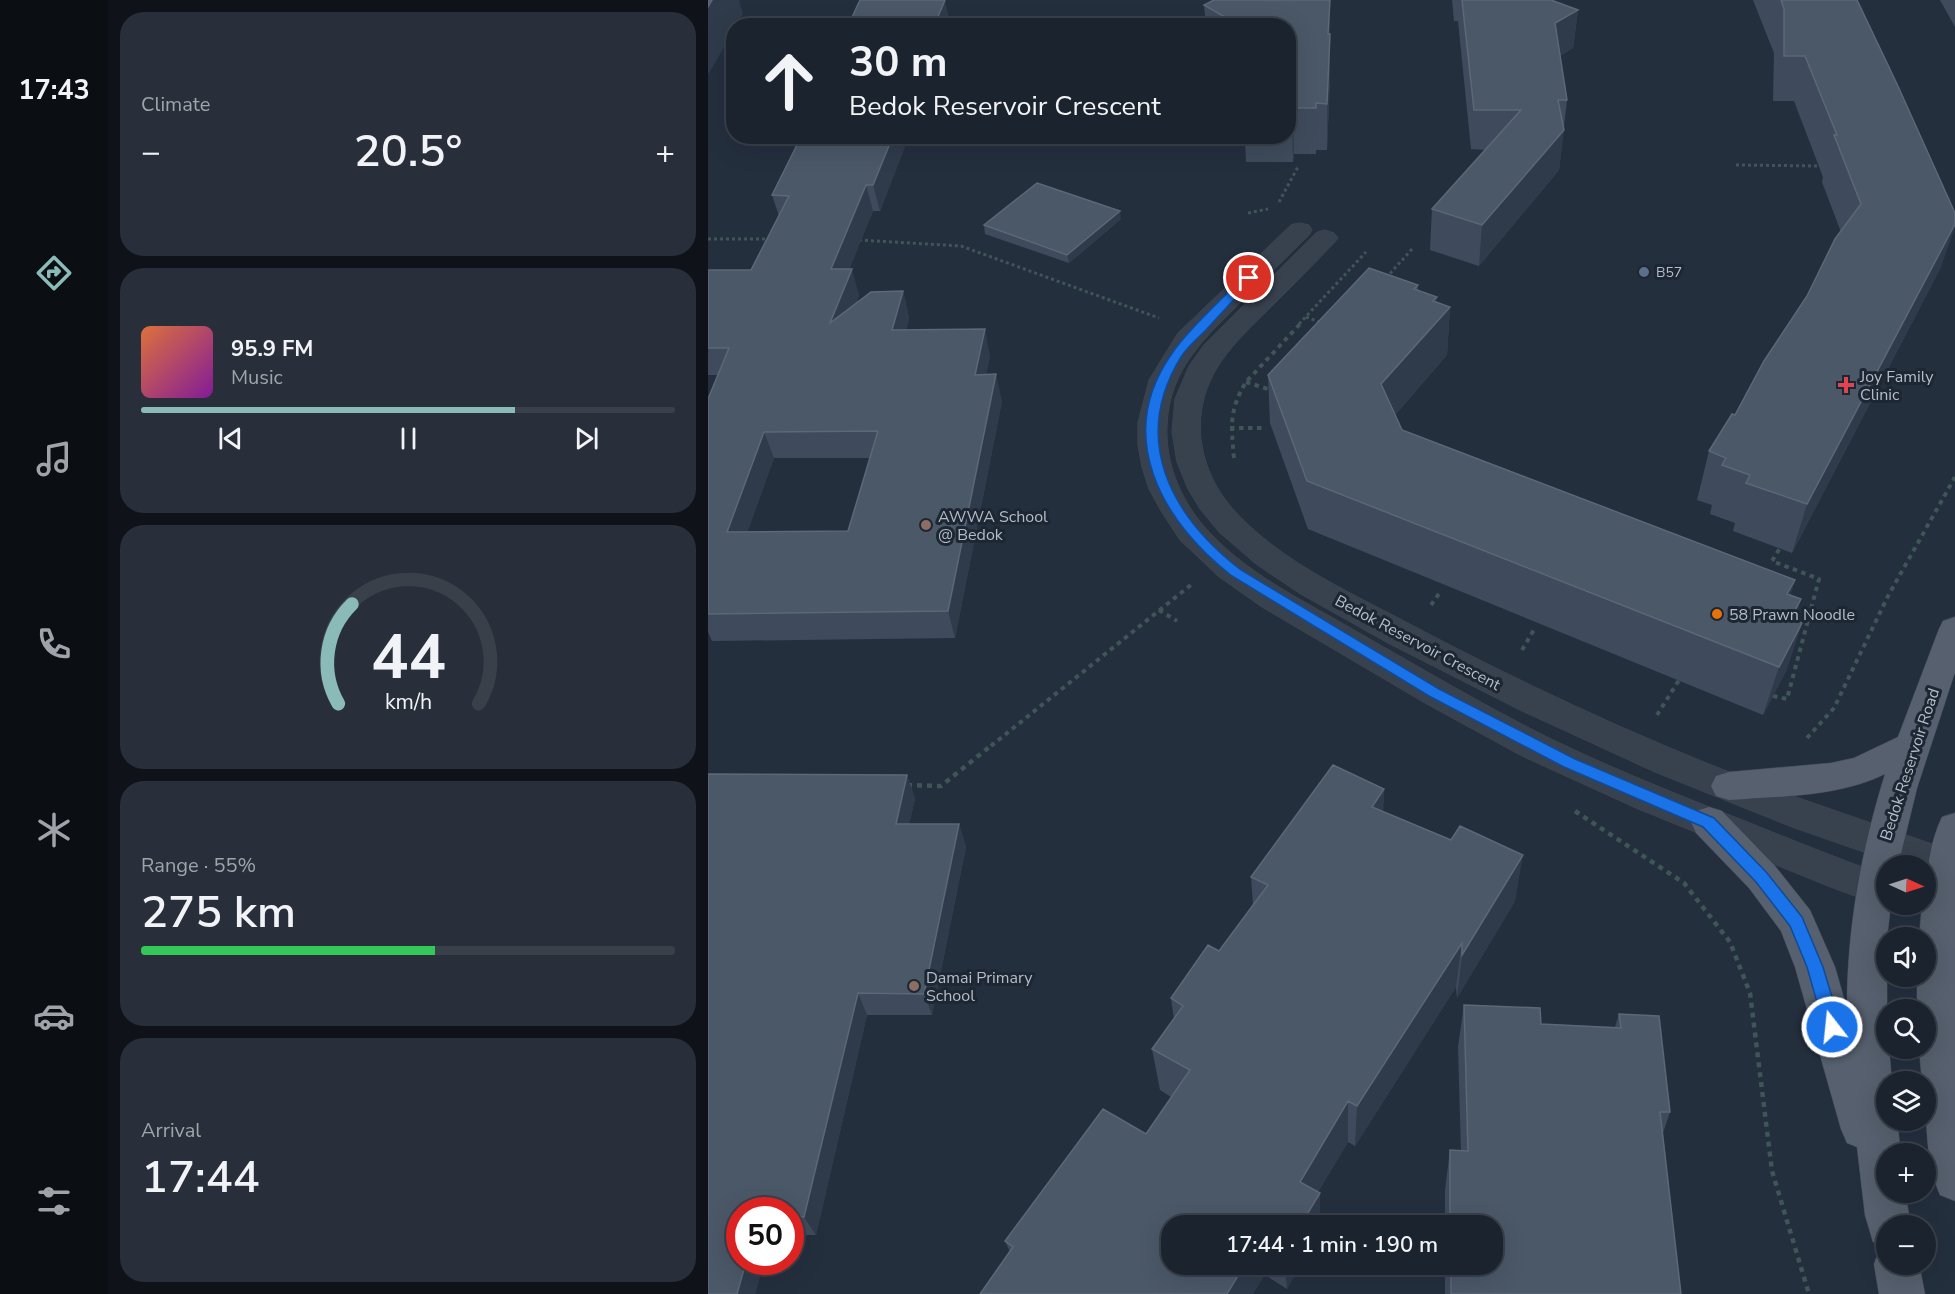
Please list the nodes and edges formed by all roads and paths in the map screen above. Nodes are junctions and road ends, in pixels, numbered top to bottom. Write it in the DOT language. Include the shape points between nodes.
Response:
graph roads {
  1 [pos="1299,165"];
  2 [pos="1736,165"];
  3 [pos="1820,166"];
  4 [pos="1248,213"];
  5 [pos="708,239"];
  6 [pos="776,239"];
  7 [pos="856,240"];
  8 [pos="1412,249"];
  9 [pos="1366,252"];
  10 [pos="1383,281"];
  11 [pos="1306,317"];
  12 [pos="1163,320"];
  13 [pos="1325,324"];
  14 [pos="1246,382"];
  15 [pos="1279,393"];
  16 [pos="1230,428"];
  17 [pos="1265,428"];
  18 [pos="1234,465"];
  19 [pos="1955,477"];
  20 [pos="1780,549"];
  21 [pos="1197,580"];
  22 [pos="1442,591"];
  23 [pos="1420,600"];
  24 [pos="1431,605"];
  25 [pos="1159,610"];
  26 [pos="1441,610"];
  27 [pos="1177,621"];
  28 [pos="1535,628"];
  29 [pos="1955,628"];
  30 [pos="1512,645"];
  31 [pos="1522,650"];
  32 [pos="1532,655"];
  33 [pos="1679,680"];
  34 [pos="1773,696"];
  35 [pos="1654,718"];
  36 [pos="1800,739"];
  37 [pos="1914,745"];
  38 [pos="905,785"];
  39 [pos="1729,786"];
  40 [pos="1709,822"];
  41 [pos="1955,828"];
  42 [pos="1884,844"];
  43 [pos="1883,855"];
  44 [pos="1946,864"];
  45 [pos="1876,888"];
  46 [pos="1936,895"];
  47 [pos="1876,912"];
  48 [pos="1932,915"];
  49 [pos="1955,1180"];
  50 [pos="1886,1215"];
  51 [pos="1887,1215"];
  52 [pos="1898,1275"];
  53 [pos="1902,1294"];
  1 -- 4 [label="path" via="1277,206"];
  2 -- 3 [label="path"];
  5 -- 6 [label="path"];
  7 -- 12 [label="path" via="961,246"];
  8 -- 10 [label="path"];
  9 -- 11 [label="path"];
  11 -- 13 [label="path"];
  11 -- 14 [label="path"];
  14 -- 15 [label="path"];
  14 -- 16 [label="path" via="1234,401"];
  16 -- 17 [label="path"];
  16 -- 18 [label="path"];
  19 -- 36 [label="path" via="1888,596 1834,708 1810,737"];
  20 -- 34 [label="path" via="1772,561 1819,579 1787,699"];
  21 -- 25 [label="path"];
  22 -- 24 [label="path"];
  23 -- 24 [label="path"];
  24 -- 26 [label="path"];
  25 -- 27 [label="path"];
  25 -- 38 [label="path" via="941,786"];
  28 -- 31 [label="path"];
  29 -- 37 [label="main road, Bedok Reservoir Road"];
  30 -- 31 [label="path"];
  31 -- 32 [label="path"];
  33 -- 35 [label="path"];
  37 -- 39 [label="main road" via="1861,770 1831,777"];
  37 -- 42 [label="main road, Bedok Reservoir Road"];
  39 -- 40 [label="street, Bedok Reservoir Crescent" via="1557,714 1361,613 1261,551 1231,526 1209,500 1194,471 1187,441 1187,412 1194,384 1218,346 1312,234 1249,278 1178,353 1156,397 1151,430 1155,463 1167,496 1188,528 1218,559 1434,693 1570,763"];
  39 -- 42 [label="street, Bedok Reservoir Crescent"];
  40 -- 45 [label="street, Bedok Reservoir Crescent"];
  40 -- 50 [label="main road" via="1762,877 1796,922 1815,967"];
  41 -- 44 [label="main road"];
  42 -- 43 [label="main road, Bedok Reservoir Road"];
  42 -- 44 [label="street, Bedok Reservoir Crescent"];
  44 -- 46 [label="main road"];
  47 -- 51 [label="main road, Bedok Reservoir Road" via="1868,948 1868,1019"];
  48 -- 49 [label="main road" via="1938,1024"];
  52 -- 53 [label="main road"];
}
